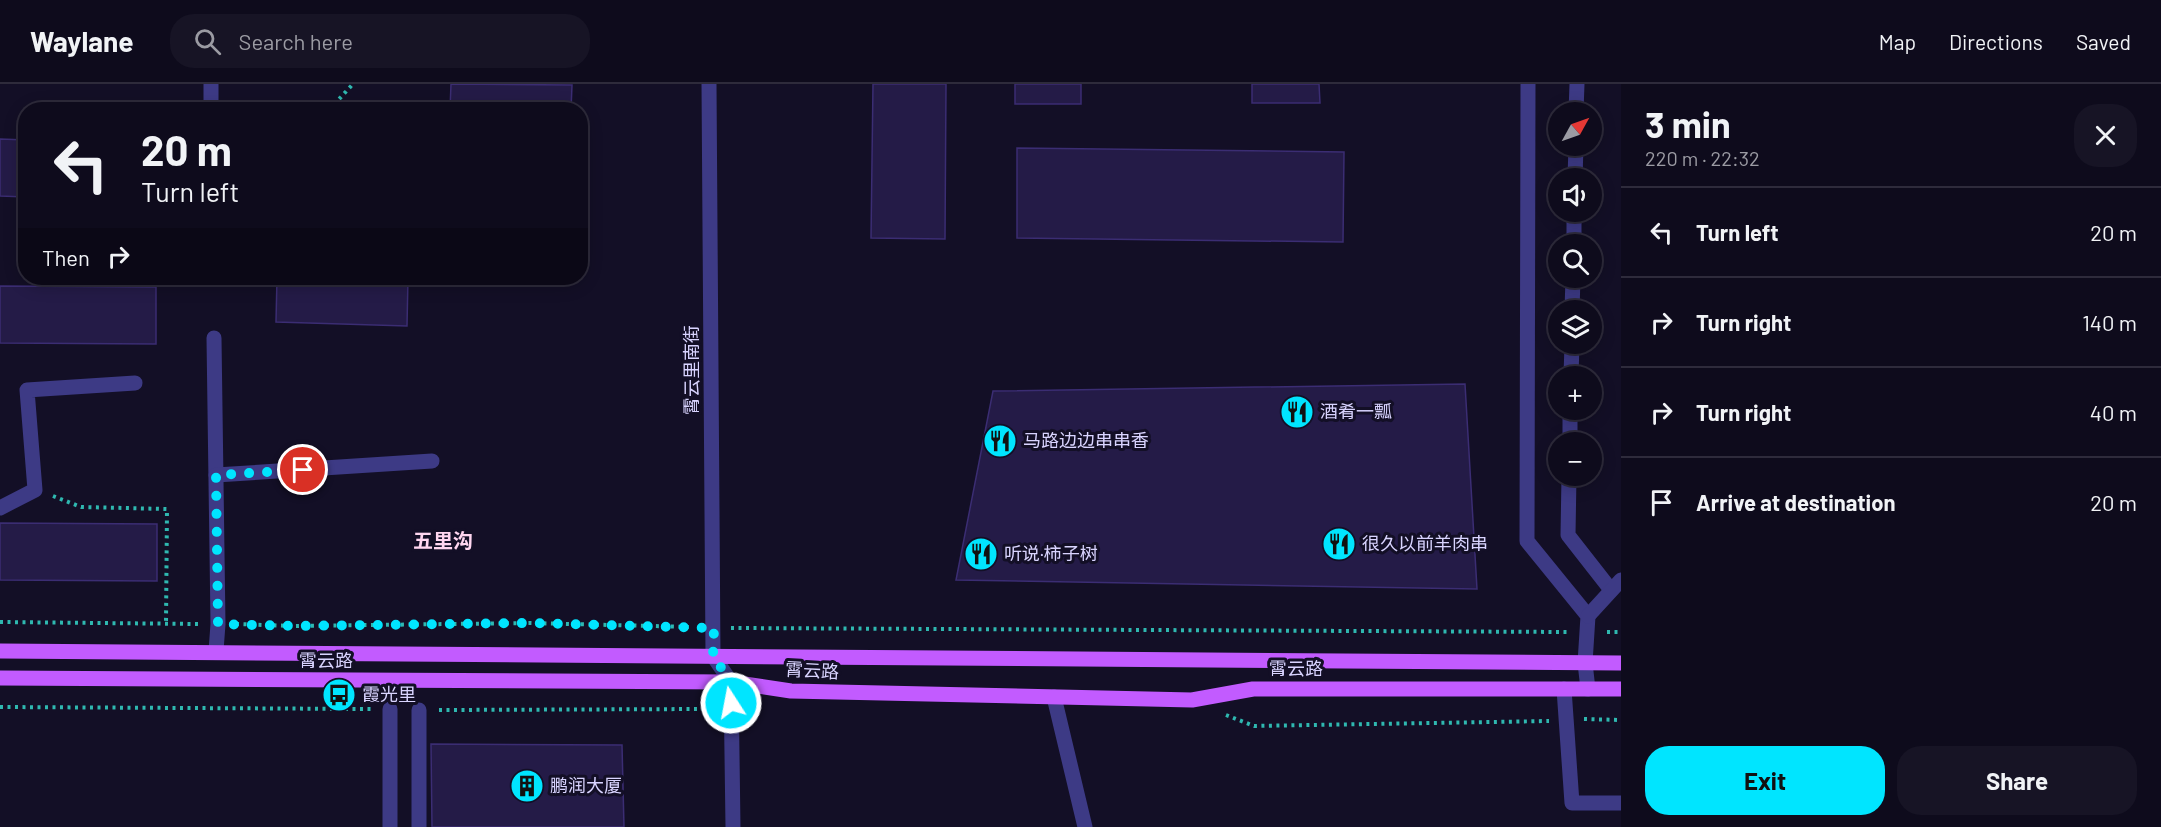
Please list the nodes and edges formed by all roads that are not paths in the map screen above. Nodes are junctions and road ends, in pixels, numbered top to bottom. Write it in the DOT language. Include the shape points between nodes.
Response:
graph roads {
  1 [pos="211,84"];
  2 [pos="709,84"];
  3 [pos="1528,84"];
  4 [pos="1577,84"];
  5 [pos="211,102"];
  6 [pos="1576,102"];
  7 [pos="214,338"];
  8 [pos="135,383"];
  9 [pos="432,460"];
  10 [pos="216,475"];
  11 [pos="1569,486"];
  12 [pos="0,508"];
  13 [pos="1616,585"];
  14 [pos="1588,616"];
  15 [pos="0,651"];
  16 [pos="216,651"];
  17 [pos="713,656"];
  18 [pos="1585,663"];
  19 [pos="1621,663"];
  20 [pos="0,678"];
  21 [pos="731,682"];
  22 [pos="1564,689"];
  23 [pos="1588,689"];
  24 [pos="1621,689"];
  25 [pos="1054,697"];
  26 [pos="390,710"];
  27 [pos="419,710"];
  28 [pos="1621,803"];
  29 [pos="390,827"];
  30 [pos="419,827"];
  31 [pos="733,827"];
  32 [pos="1085,827"];
  1 -- 5 [label="street"];
  2 -- 17 [label="street, 霄云里南街"];
  3 -- 14 [label="street" via="1527,541"];
  4 -- 6 [label="street"];
  7 -- 10 [label="street"];
  8 -- 12 [label="street" via="27,390 35,490"];
  9 -- 10 [label="street"];
  10 -- 16 [label="street"];
  11 -- 13 [label="street" via="1568,535"];
  13 -- 14 [label="street"];
  14 -- 18 [label="street"];
  15 -- 16 [label="main road, 霄云路"];
  16 -- 17 [label="main road, 霄云路"];
  17 -- 18 [label="main road, 霄云路"];
  17 -- 21 [label="street"];
  18 -- 19 [label="main road, 霄云路"];
  18 -- 23 [label="street"];
  20 -- 21 [label="main road, 霄云路"];
  21 -- 25 [label="main road, 霄云路" via="790,691"];
  21 -- 31 [label="street"];
  22 -- 23 [label="main road, 霄云路"];
  22 -- 25 [label="main road, 霄云路" via="1253,689 1192,700"];
  22 -- 28 [label="street" via="1572,803"];
  23 -- 24 [label="main road, 霄云路"];
  25 -- 32 [label="street"];
  26 -- 29 [label="street"];
  27 -- 30 [label="street"];
}
